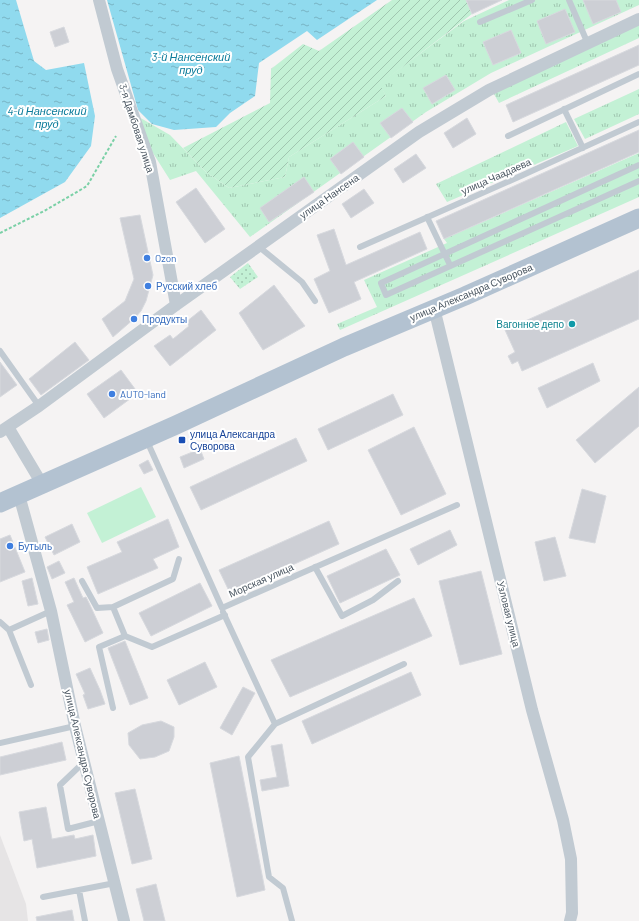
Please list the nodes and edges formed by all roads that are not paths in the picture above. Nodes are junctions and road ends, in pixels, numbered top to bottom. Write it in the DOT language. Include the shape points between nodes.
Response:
graph roads {
  1 [pos="99,0"];
  2 [pos="532,0"];
  3 [pos="569,0"];
  4 [pos="639,20"];
  5 [pos="480,22"];
  6 [pos="588,44"];
  7 [pos="639,74"];
  8 [pos="564,109"];
  9 [pos="639,122"];
  10 [pos="508,136"];
  11 [pos="583,148"];
  12 [pos="639,165"];
  13 [pos="639,181"];
  14 [pos="427,217"];
  15 [pos="639,218"];
  16 [pos="258,246"];
  17 [pos="360,247"];
  18 [pos="444,254"];
  19 [pos="450,265"];
  20 [pos="315,301"];
  21 [pos="176,305"];
  22 [pos="434,308"];
  23 [pos="0,351"];
  24 [pos="39,406"];
  25 [pos="4,429"];
  26 [pos="146,438"];
  27 [pos="42,484"];
  28 [pos="19,495"];
  29 [pos="0,503"];
  30 [pos="457,505"];
  31 [pos="178,559"];
  32 [pos="315,567"];
  33 [pos="82,581"];
  34 [pos="398,581"];
  35 [pos="113,607"];
  36 [pos="222,608"];
  37 [pos="51,610"];
  38 [pos="225,615"];
  39 [pos="0,622"];
  40 [pos="9,630"];
  41 [pos="125,636"];
  42 [pos="404,664"];
  43 [pos="31,685"];
  44 [pos="113,708"];
  45 [pos="275,724"];
  46 [pos="75,726"];
  47 [pos="0,743"];
  48 [pos="84,762"];
  49 [pos="99,821"];
  50 [pos="115,883"];
  51 [pos="79,890"];
  52 [pos="43,897"];
  53 [pos="85,921"];
  54 [pos="124,921"];
  55 [pos="292,921"];
  56 [pos="570,921"];
  1 -- 21 [label="street, 3-я Дамбовая улица" via="117,69 150,162"];
  2 -- 5 [label="lane"];
  3 -- 6 [label="lane"];
  4 -- 6 [label="street, улица Нансена"];
  6 -- 16 [label="street, улица Нансена" via="489,90 419,132"];
  7 -- 8 [label="lane"];
  8 -- 10 [label="lane"];
  8 -- 11 [label="lane"];
  9 -- 11 [label="lane, улица Чаадаева"];
  11 -- 14 [label="lane, улица Чаадаева"];
  12 -- 18 [label="lane"];
  13 -- 19 [label="lane"];
  14 -- 17 [label="lane, улица Чаадаева"];
  14 -- 18 [label="lane"];
  15 -- 22 [label="main road, улица Александра Суворова"];
  16 -- 20 [label="lane" via="302,282"];
  16 -- 21 [label="street, улица Нансена"];
  18 -- 19 [label="lane"];
  18 -- 19 [label="lane" via="381,283 386,295"];
  21 -- 24 [label="street, улица Нансена"];
  22 -- 26 [label="main road, улица Александра Суворова"];
  22 -- 56 [label="street, Узловая улица" via="532,710 563,820 571,859"];
  23 -- 24 [label="lane"];
  24 -- 25 [label="street, улица Нансена"];
  25 -- 27 [label="street, улица Нансена"];
  26 -- 27 [label="main road, улица Александра Суворова"];
  26 -- 36 [label="lane, Морская улица"];
  27 -- 28 [label="main road, улица Александра Суворова"];
  28 -- 29 [label="main road, улица Александра Суворова"];
  28 -- 37 [label="street, улица Александра Суворова"];
  30 -- 32 [label="lane, Морская улица"];
  31 -- 35 [label="lane" via="173,580"];
  32 -- 34 [label="lane" via="342,616 373,600"];
  32 -- 36 [label="lane, Морская улица"];
  33 -- 35 [label="lane" via="97,608"];
  35 -- 41 [label="lane"];
  36 -- 38 [label="lane"];
  37 -- 40 [label="lane"];
  37 -- 46 [label="street, улица Александра Суворова"];
  38 -- 41 [label="lane" via="152,647"];
  38 -- 45 [label="lane"];
  39 -- 40 [label="lane"];
  40 -- 43 [label="lane"];
  41 -- 44 [label="lane" via="99,647"];
  42 -- 45 [label="lane"];
  45 -- 55 [label="lane" via="248,757 269,877 284,888"];
  46 -- 47 [label="lane"];
  46 -- 48 [label="street, улица Александра Суворова"];
  48 -- 49 [label="street, улица Александра Суворова"];
  48 -- 49 [label="lane" via="60,785 68,830"];
  49 -- 50 [label="street, улица Александра Суворова"];
  50 -- 51 [label="lane"];
  50 -- 54 [label="street, улица Александра Суворова"];
  51 -- 52 [label="lane"];
  51 -- 53 [label="lane"];
}
